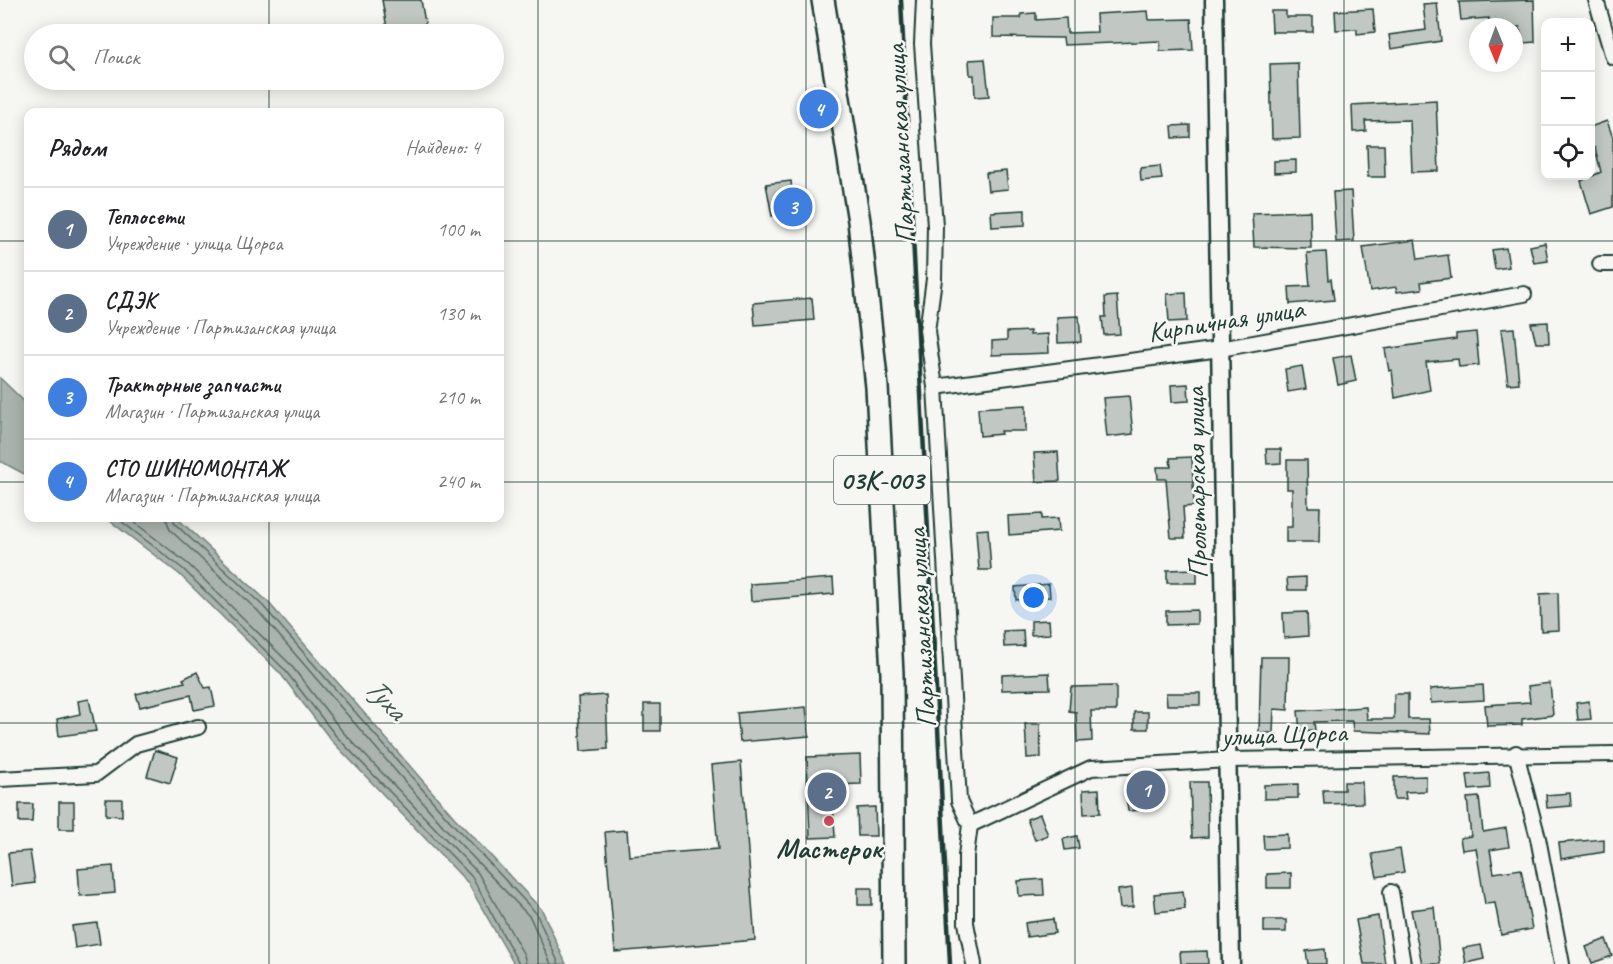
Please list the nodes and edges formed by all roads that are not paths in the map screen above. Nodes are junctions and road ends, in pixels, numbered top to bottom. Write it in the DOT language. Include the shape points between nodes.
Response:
graph roads {
  1 [pos="823,0"];
  2 [pos="924,0"];
  3 [pos="1214,0"];
  4 [pos="1596,0"];
  5 [pos="1613,57"];
  6 [pos="1524,294"];
  7 [pos="1220,349"];
  8 [pos="935,387"];
  9 [pos="198,727"];
  10 [pos="1516,753"];
  11 [pos="1613,754"];
  12 [pos="1229,760"];
  13 [pos="0,779"];
  14 [pos="970,825"];
  15 [pos="1391,892"];
  16 [pos="894,964"];
  17 [pos="974,964"];
  18 [pos="1231,964"];
  19 [pos="1403,964"];
  20 [pos="1562,964"];
  1 -- 16 [label="main road, Партизанская улица / 03К-003" via="859,221 877,387 892,674"];
  2 -- 8 [label="street, Партизанская улица" via="922,44 935,226 934,279 927,331"];
  3 -- 7 [label="street, Пролетарская улица"];
  4 -- 5 [label="street"];
  6 -- 7 [label="street, Кирпичная улица"];
  7 -- 8 [label="street, Кирпичная улица"];
  7 -- 12 [label="street, Пролетарская улица"];
  8 -- 14 [label="street, Партизанская улица" via="959,801"];
  9 -- 13 [label="street" via="136,744 96,774"];
  10 -- 11 [label="street, улица Щорса"];
  10 -- 12 [label="street, улица Щорса"];
  10 -- 20 [label="street" via="1538,838"];
  12 -- 14 [label="street, улица Щорса" via="1091,768"];
  12 -- 18 [label="street, Пролетарская улица"];
  14 -- 17 [label="street, Партизанская улица" via="966,923"];
  15 -- 19 [label="street"];
}
